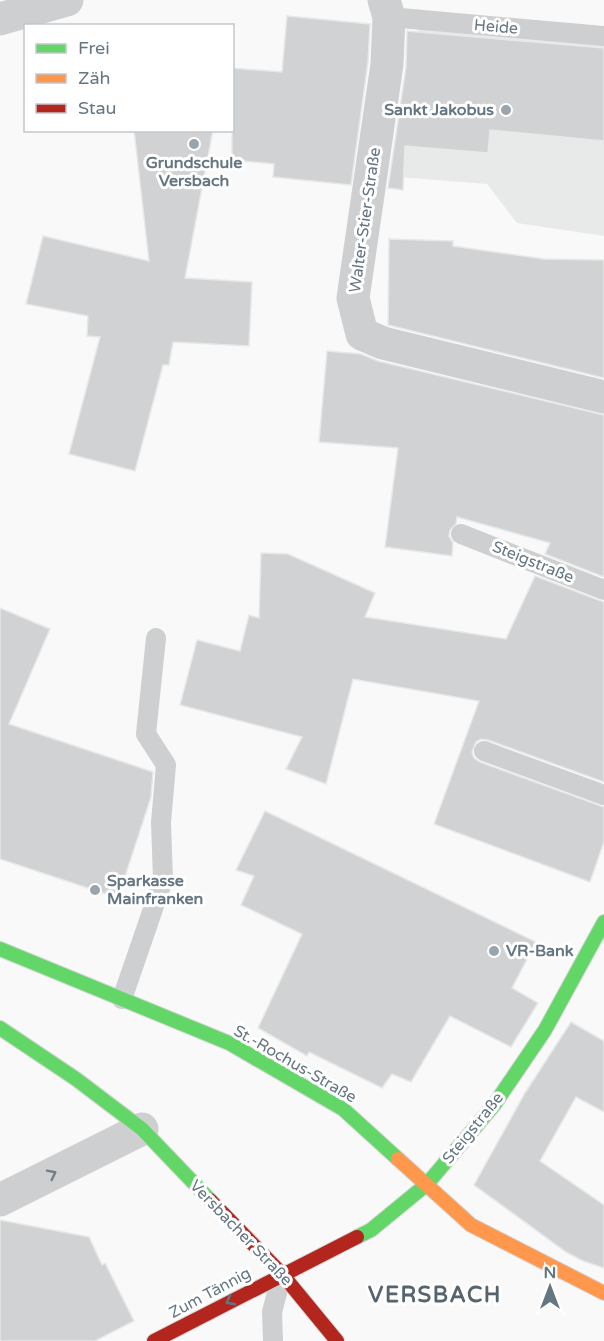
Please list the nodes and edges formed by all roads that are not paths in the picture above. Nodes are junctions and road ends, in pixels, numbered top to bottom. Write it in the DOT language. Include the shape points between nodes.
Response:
graph roads {
  1 [pos="67,0"];
  2 [pos="386,9"];
  3 [pos="0,19"];
  4 [pos="604,36"];
  5 [pos="604,397"];
  6 [pos="461,534"];
  7 [pos="604,590"];
  8 [pos="156,638"];
  9 [pos="484,751"];
  10 [pos="604,795"];
  11 [pos="604,922"];
  12 [pos="0,949"];
  13 [pos="122,999"];
  14 [pos="0,1028"];
  15 [pos="142,1129"];
  16 [pos="427,1184"];
  17 [pos="0,1200"];
  18 [pos="282,1274"];
  19 [pos="604,1293"];
  20 [pos="154,1341"];
  21 [pos="273,1341"];
  22 [pos="337,1341"];
  1 -- 3 [label="street"];
  2 -- 4 [label="lane, Heide"];
  2 -- 5 [label="street, Walter-Stier-Straße" via="387,64 353,298 362,334 383,343"];
  6 -- 7 [label="lane, Steigstraße"];
  8 -- 13 [label="lane" via="146,734 166,765 161,822 163,880"];
  9 -- 10 [label="lane"];
  11 -- 16 [label="street, Steigstraße" via="545,1030 494,1105"];
  12 -- 13 [label="street, St.-Rochus-Straße"];
  13 -- 16 [label="street, St.-Rochus-Straße" via="229,1043 343,1108"];
  14 -- 15 [label="street, Versbacher Straße"];
  17 -- 15 [label="street, one-way"];
  15 -- 18 [label="street, Versbacher Straße"];
  16 -- 18 [label="street, Steigstraße" via="371,1230"];
  16 -- 19 [label="street, St.-Rochus-Straße" via="471,1225"];
  18 -- 20 [label="street, Zum Tännig, one-way"];
  18 -- 21 [label="lane" via="272,1312"];
  18 -- 22 [label="street, Versbacher Straße"];
}
